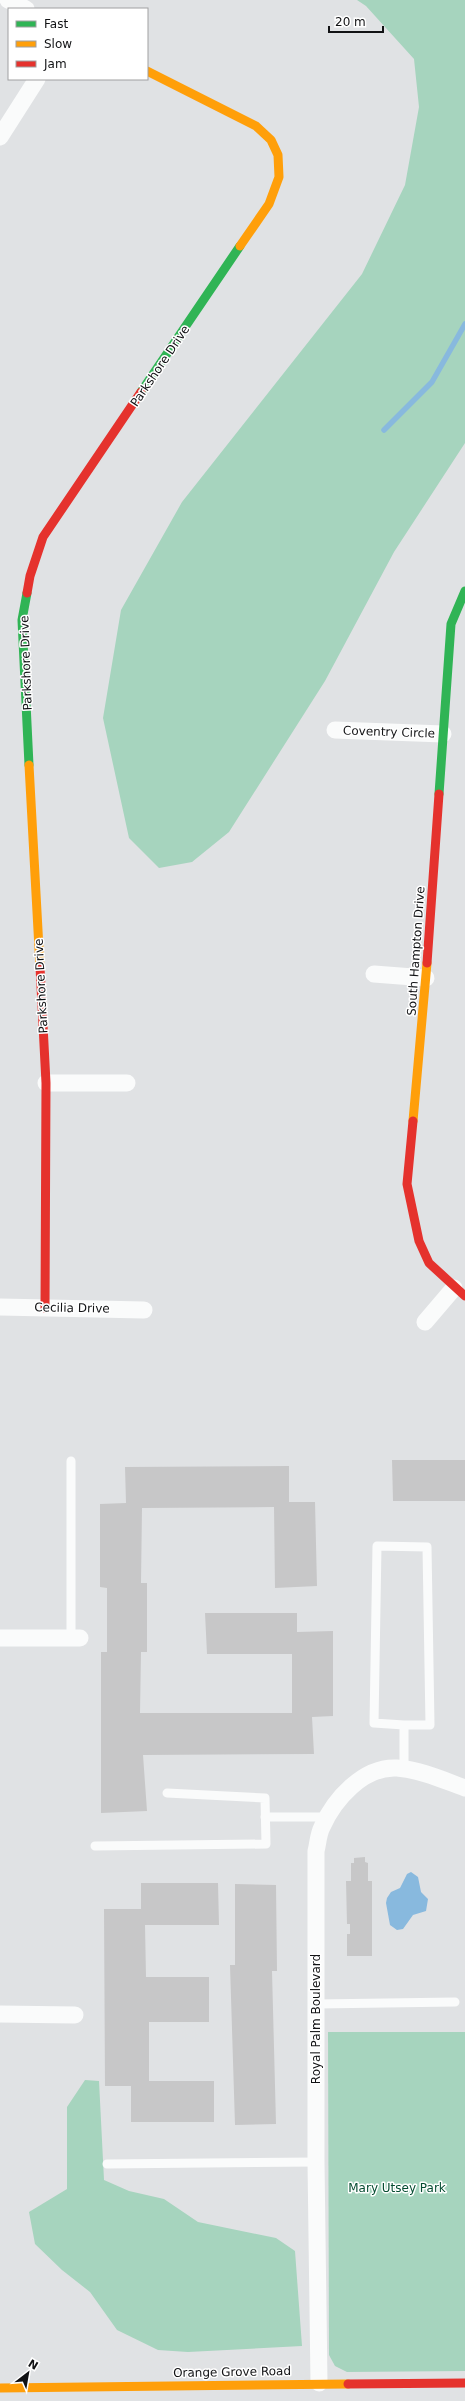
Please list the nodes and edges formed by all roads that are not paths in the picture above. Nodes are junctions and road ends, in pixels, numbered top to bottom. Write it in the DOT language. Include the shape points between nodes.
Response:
graph roads {
  1 [pos="8,0"];
  2 [pos="24,8"];
  3 [pos="148,71"];
  4 [pos="36,80"];
  5 [pos="0,137"];
  6 [pos="465,592"];
  7 [pos="335,730"];
  8 [pos="443,734"];
  9 [pos="374,974"];
  10 [pos="426,978"];
  11 [pos="46,1083"];
  12 [pos="127,1083"];
  13 [pos="460,1292"];
  14 [pos="0,1308"];
  15 [pos="45,1308"];
  16 [pos="144,1310"];
  17 [pos="425,1322"];
  18 [pos="71,1461"];
  19 [pos="0,1638"];
  20 [pos="76,1638"];
  21 [pos="404,1725"];
  22 [pos="404,1769"];
  23 [pos="465,1788"];
  24 [pos="167,1793"];
  25 [pos="265,1817"];
  26 [pos="327,1817"];
  27 [pos="95,1846"];
  28 [pos="455,2002"];
  29 [pos="317,2004"];
  30 [pos="0,2014"];
  31 [pos="75,2015"];
  32 [pos="316,2162"];
  33 [pos="107,2164"];
  34 [pos="319,2383"];
  35 [pos="465,2383"];
  36 [pos="0,2388"];
  1 -- 2 [label="street"];
  3 -- 11 [label="street, Parkshore Drive" via="256,126 271,140 278,155 279,178 269,204 43,537 30,576 22,620"];
  4 -- 5 [label="street"];
  6 -- 8 [label="street, South Hampton Drive" via="451,624"];
  7 -- 8 [label="street, Coventry Circle"];
  8 -- 10 [label="street, South Hampton Drive"];
  9 -- 10 [label="street"];
  10 -- 13 [label="street, South Hampton Drive" via="407,1184 419,1241 429,1263"];
  11 -- 12 [label="street"];
  11 -- 15 [label="street, Parkshore Drive"];
  13 -- 17 [label="street"];
  14 -- 15 [label="street, Cecilia Drive"];
  15 -- 16 [label="street, Cecilia Drive"];
  18 -- 20 [label="lane"];
  19 -- 20 [label="street"];
  21 -- 21 [label="lane" via="430,1725 427,1548 377,1546 374,1723"];
  21 -- 22 [label="lane"];
  22 -- 23 [label="street, Royal Palm Boulevard" via="415,1770"];
  22 -- 26 [label="street, Royal Palm Boulevard" via="376,1771 358,1782 334,1805"];
  24 -- 25 [label="lane" via="265,1798"];
  25 -- 26 [label="lane"];
  25 -- 27 [label="lane" via="266,1844"];
  26 -- 29 [label="street, Royal Palm Boulevard" via="321,1829 316,1851"];
  28 -- 29 [label="lane"];
  29 -- 32 [label="street, Royal Palm Boulevard"];
  30 -- 31 [label="street"];
  32 -- 33 [label="lane"];
  32 -- 34 [label="street, Royal Palm Boulevard"];
  34 -- 35 [label="street, Orange Grove Road"];
  34 -- 36 [label="street, Orange Grove Road"];
}
